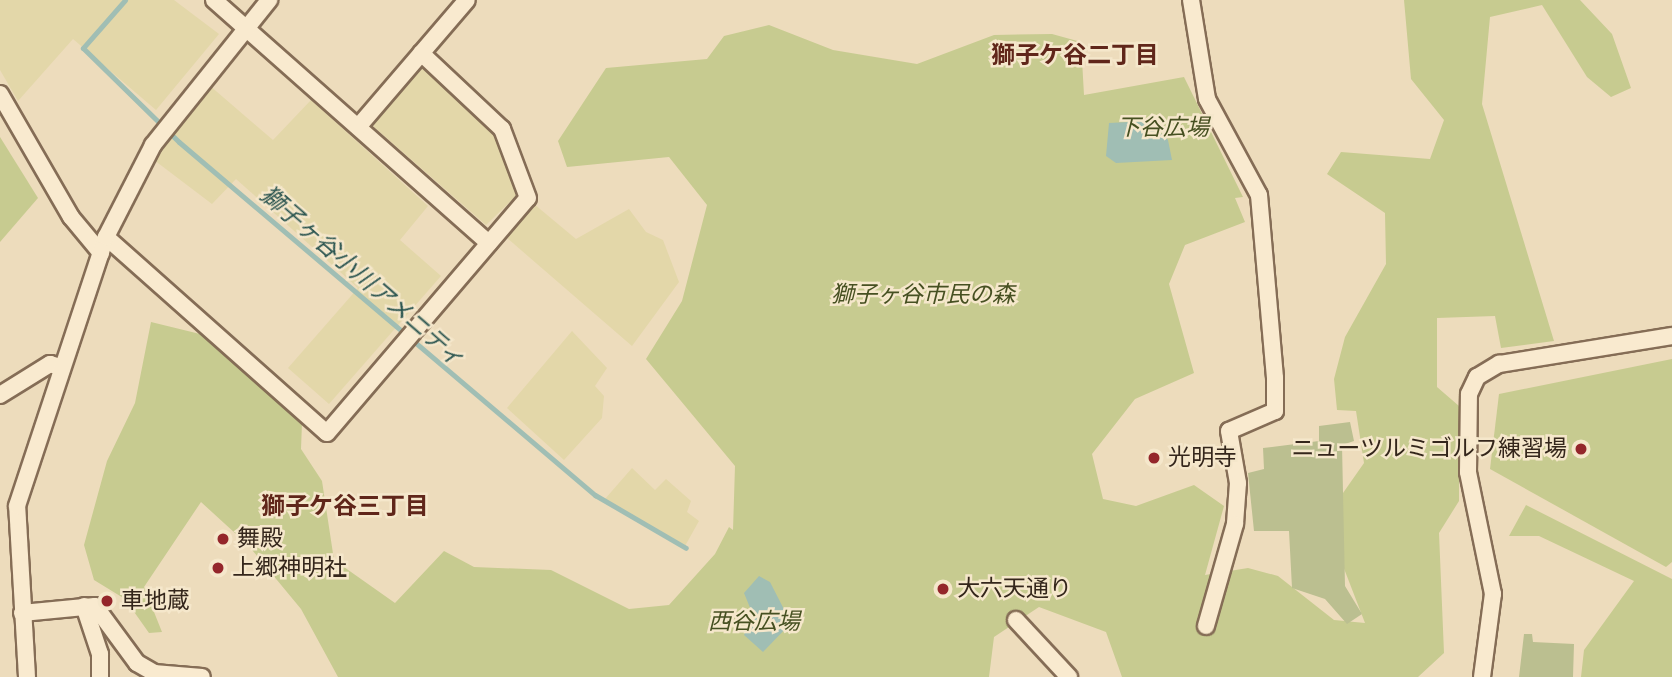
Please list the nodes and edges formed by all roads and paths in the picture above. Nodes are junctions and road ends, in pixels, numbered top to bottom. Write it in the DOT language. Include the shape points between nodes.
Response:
graph roads {
  1 [pos="214,0"];
  2 [pos="269,0"];
  3 [pos="467,0"];
  4 [pos="1191,0"];
  5 [pos="245,27"];
  6 [pos="421,52"];
  7 [pos="0,93"];
  8 [pos="358,127"];
  9 [pos="489,243"];
  10 [pos="104,245"];
  11 [pos="1672,336"];
  12 [pos="60,367"];
  13 [pos="0,395"];
  14 [pos="84,606"];
  15 [pos="22,613"];
  16 [pos="1016,620"];
  17 [pos="1206,626"];
  18 [pos="27,677"];
  19 [pos="100,677"];
  20 [pos="202,677"];
  21 [pos="1069,677"];
  22 [pos="1482,677"];
  1 -- 5 [label="street"];
  2 -- 5 [label="street"];
  3 -- 6 [label="street"];
  4 -- 17 [label="street" via="1207,99 1259,195 1275,378 1275,411 1229,431 1238,483 1235,524"];
  5 -- 8 [label="street"];
  5 -- 10 [label="street" via="153,145"];
  6 -- 8 [label="street"];
  6 -- 9 [label="street" via="502,129 528,198"];
  7 -- 10 [label="street" via="71,217"];
  8 -- 9 [label="street"];
  9 -- 10 [label="street" via="327,433"];
  10 -- 12 [label="street"];
  11 -- 22 [label="street" via="1499,364 1477,377 1469,394 1468,472 1493,594"];
  12 -- 13 [label="street" via="50,364"];
  12 -- 15 [label="street" via="17,506"];
  14 -- 15 [label="street"];
  14 -- 19 [label="street" via="100,654"];
  14 -- 20 [label="street" via="96,606 136,663 154,673"];
  15 -- 18 [label="street"];
  16 -- 21 [label="street"];
}
